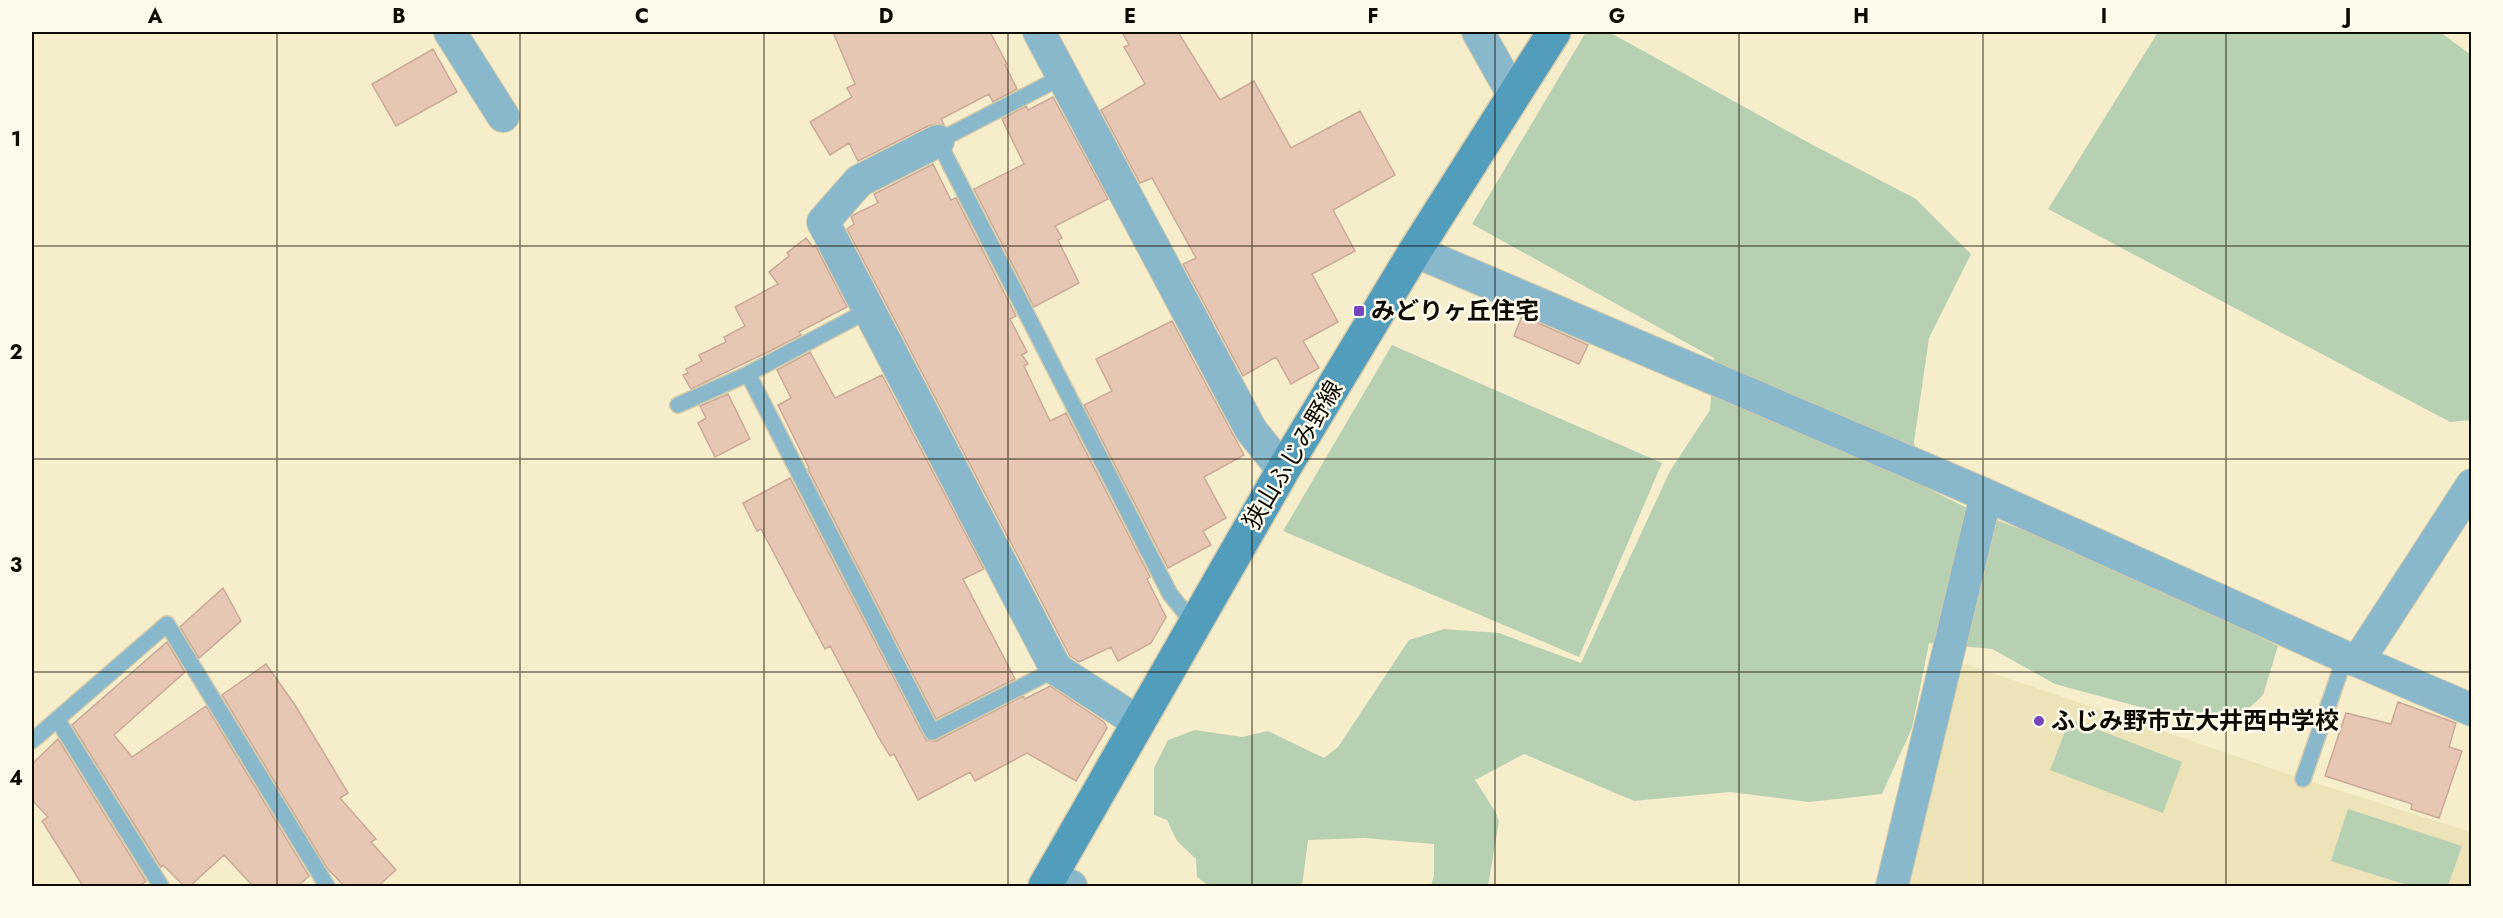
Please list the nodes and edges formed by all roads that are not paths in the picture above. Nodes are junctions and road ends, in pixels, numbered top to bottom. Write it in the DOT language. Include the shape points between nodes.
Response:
graph roads {
  1 [pos="450,32"];
  2 [pos="1039,32"];
  3 [pos="1478,32"];
  4 [pos="1554,32"];
  5 [pos="1062,77"];
  6 [pos="1514,96"];
  7 [pos="503,116"];
  8 [pos="938,141"];
  9 [pos="1414,251"];
  10 [pos="869,310"];
  11 [pos="748,374"];
  12 [pos="678,405"];
  13 [pos="1283,470"];
  14 [pos="2472,485"];
  15 [pos="1986,495"];
  16 [pos="1194,624"];
  17 [pos="2352,659"];
  18 [pos="1056,669"];
  19 [pos="2472,710"];
  20 [pos="57,719"];
  21 [pos="1138,722"];
  22 [pos="32,741"];
  23 [pos="2303,779"];
  24 [pos="1054,885"];
  25 [pos="161,886"];
  26 [pos="327,886"];
  27 [pos="1892,886"];
  1 -- 7 [label="street"];
  2 -- 5 [label="street"];
  3 -- 6 [label="street"];
  4 -- 6 [label="main road, 狭山ふじみ野線"];
  5 -- 8 [label="lane"];
  5 -- 13 [label="street" via="1251,430"];
  6 -- 9 [label="main road, 狭山ふじみ野線"];
  8 -- 10 [label="street" via="858,181 823,222"];
  8 -- 16 [label="lane" via="1170,594"];
  9 -- 13 [label="main road, 狭山ふじみ野線"];
  9 -- 15 [label="street"];
  10 -- 11 [label="lane"];
  10 -- 18 [label="street"];
  11 -- 12 [label="lane"];
  11 -- 18 [label="lane" via="932,732"];
  13 -- 16 [label="main road, 狭山ふじみ野線"];
  14 -- 17 [label="street"];
  15 -- 17 [label="street"];
  15 -- 27 [label="street"];
  16 -- 21 [label="main road, 狭山ふじみ野線"];
  17 -- 19 [label="street"];
  17 -- 23 [label="lane"];
  18 -- 21 [label="street"];
  20 -- 22 [label="lane"];
  20 -- 25 [label="lane"];
  20 -- 26 [label="lane" via="167,624"];
  21 -- 24 [label="main road, 狭山ふじみ野線"];
}
